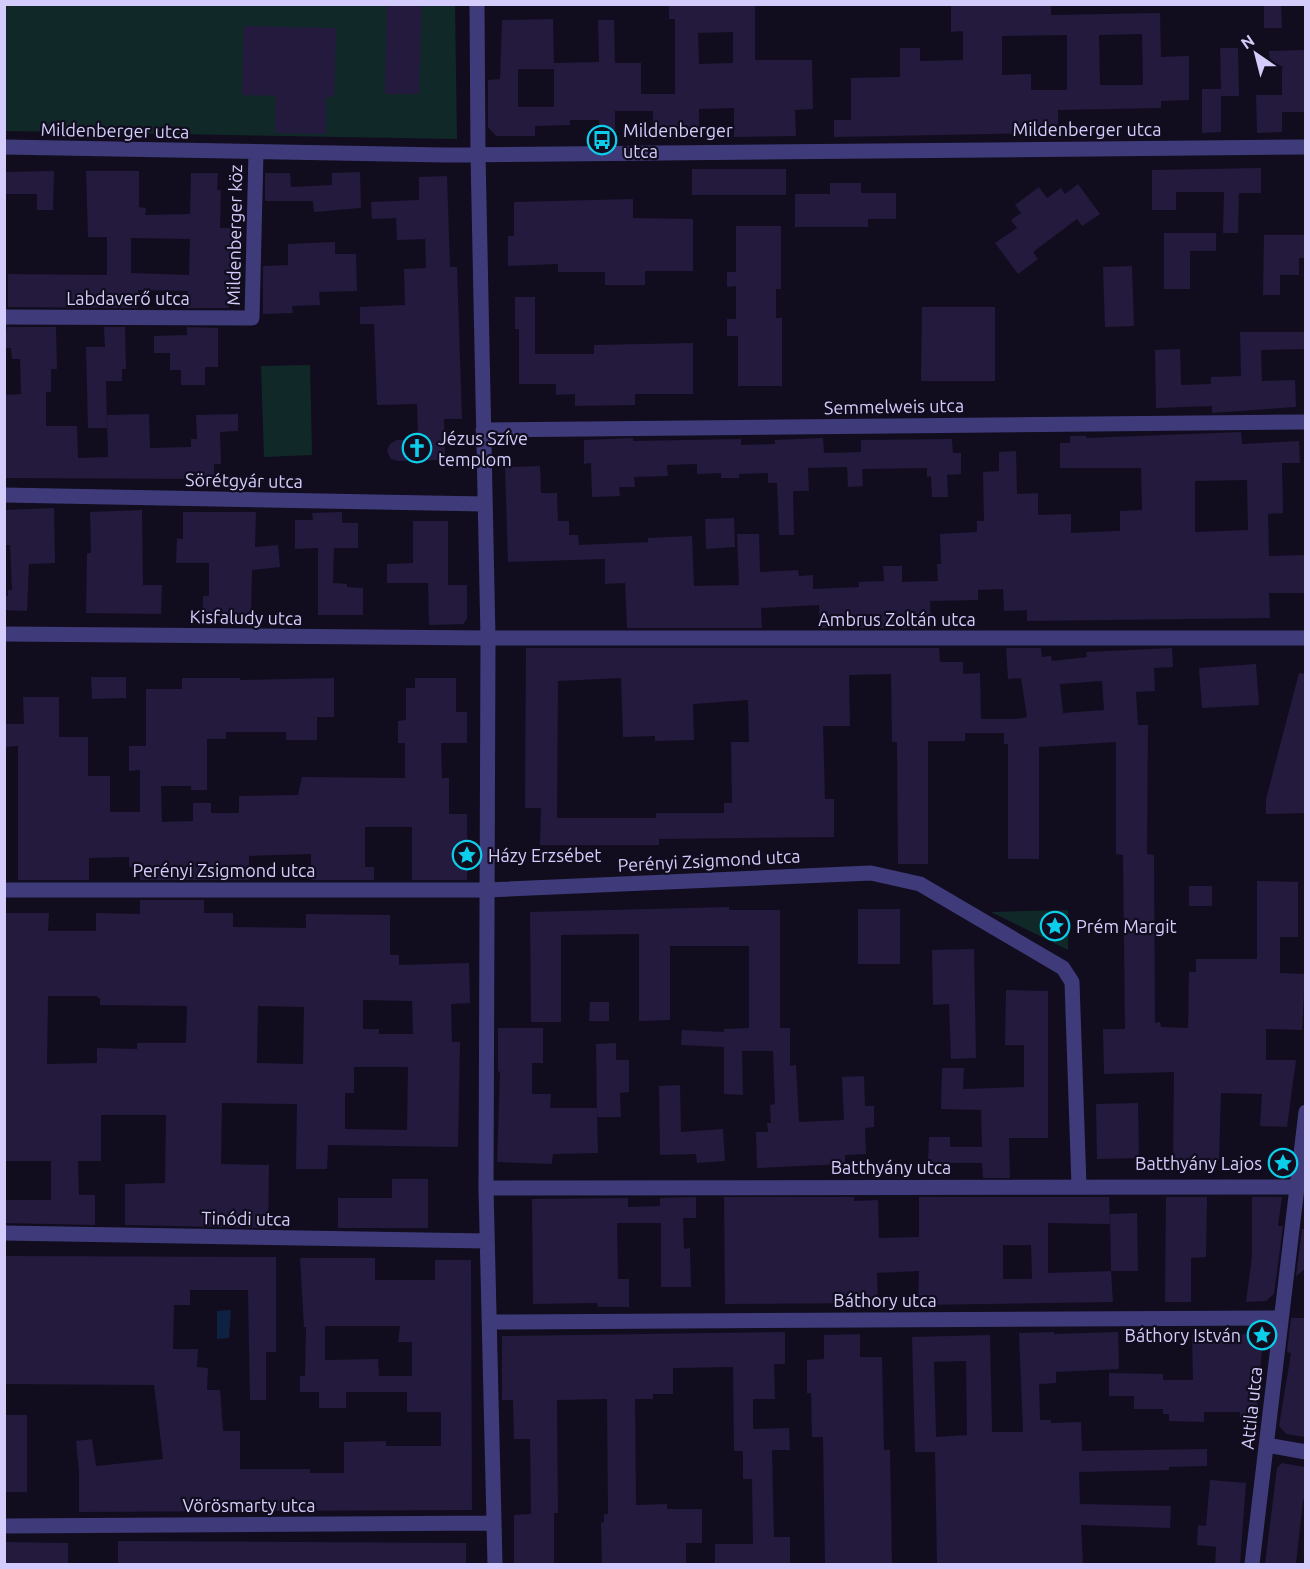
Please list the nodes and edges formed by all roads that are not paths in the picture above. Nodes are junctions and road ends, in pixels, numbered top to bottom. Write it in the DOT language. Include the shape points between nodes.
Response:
graph roads {
  1 [pos="477,4"];
  2 [pos="4,147"];
  3 [pos="1305,147"];
  4 [pos="256,152"];
  5 [pos="478,154"];
  6 [pos="4,317"];
  7 [pos="252,318"];
  8 [pos="1305,422"];
  9 [pos="483,429"];
  10 [pos="4,495"];
  11 [pos="484,504"];
  12 [pos="4,634"];
  13 [pos="488,638"];
  14 [pos="1305,638"];
  15 [pos="4,890"];
  16 [pos="488,890"];
  17 [pos="1305,1117"];
  18 [pos="1079,1186"];
  19 [pos="1297,1186"];
  20 [pos="486,1188"];
  21 [pos="4,1233"];
  22 [pos="487,1241"];
  23 [pos="1281,1318"];
  24 [pos="490,1322"];
  25 [pos="1267,1445"];
  26 [pos="1305,1452"];
  27 [pos="494,1523"];
  28 [pos="4,1526"];
  29 [pos="495,1564"];
  30 [pos="1252,1564"];
  1 -- 5 [label="street"];
  2 -- 4 [label="street, Mildenberger utca"];
  3 -- 5 [label="street, Mildenberger utca"];
  4 -- 5 [label="street, Mildenberger utca"];
  4 -- 7 [label="street, Mildenberger köz"];
  5 -- 9 [label="street"];
  6 -- 7 [label="street, Labdaverő utca"];
  8 -- 9 [label="street, Semmelweis utca"];
  9 -- 11 [label="street"];
  10 -- 11 [label="street, Sörétgyár utca"];
  11 -- 13 [label="street"];
  12 -- 13 [label="street, Kisfaludy utca"];
  13 -- 14 [label="street, Ambrus Zoltán utca"];
  13 -- 16 [label="street"];
  15 -- 16 [label="street, Perényi Zsigmond utca"];
  16 -- 18 [label="street, Perényi Zsigmond utca" via="871,873 920,884 1063,968 1072,982"];
  16 -- 20 [label="street"];
  17 -- 19 [label="street, Attila utca"];
  18 -- 19 [label="street, Batthyány utca"];
  18 -- 20 [label="street, Batthyány utca"];
  19 -- 23 [label="street, Attila utca"];
  20 -- 22 [label="street"];
  21 -- 22 [label="street, Tinódi utca"];
  22 -- 24 [label="street"];
  23 -- 24 [label="street, Báthory utca"];
  23 -- 25 [label="street, Attila utca"];
  24 -- 27 [label="street"];
  25 -- 26 [label="street"];
  25 -- 30 [label="street, Attila utca"];
  27 -- 28 [label="street, Vörösmarty utca"];
  27 -- 29 [label="street"];
}
